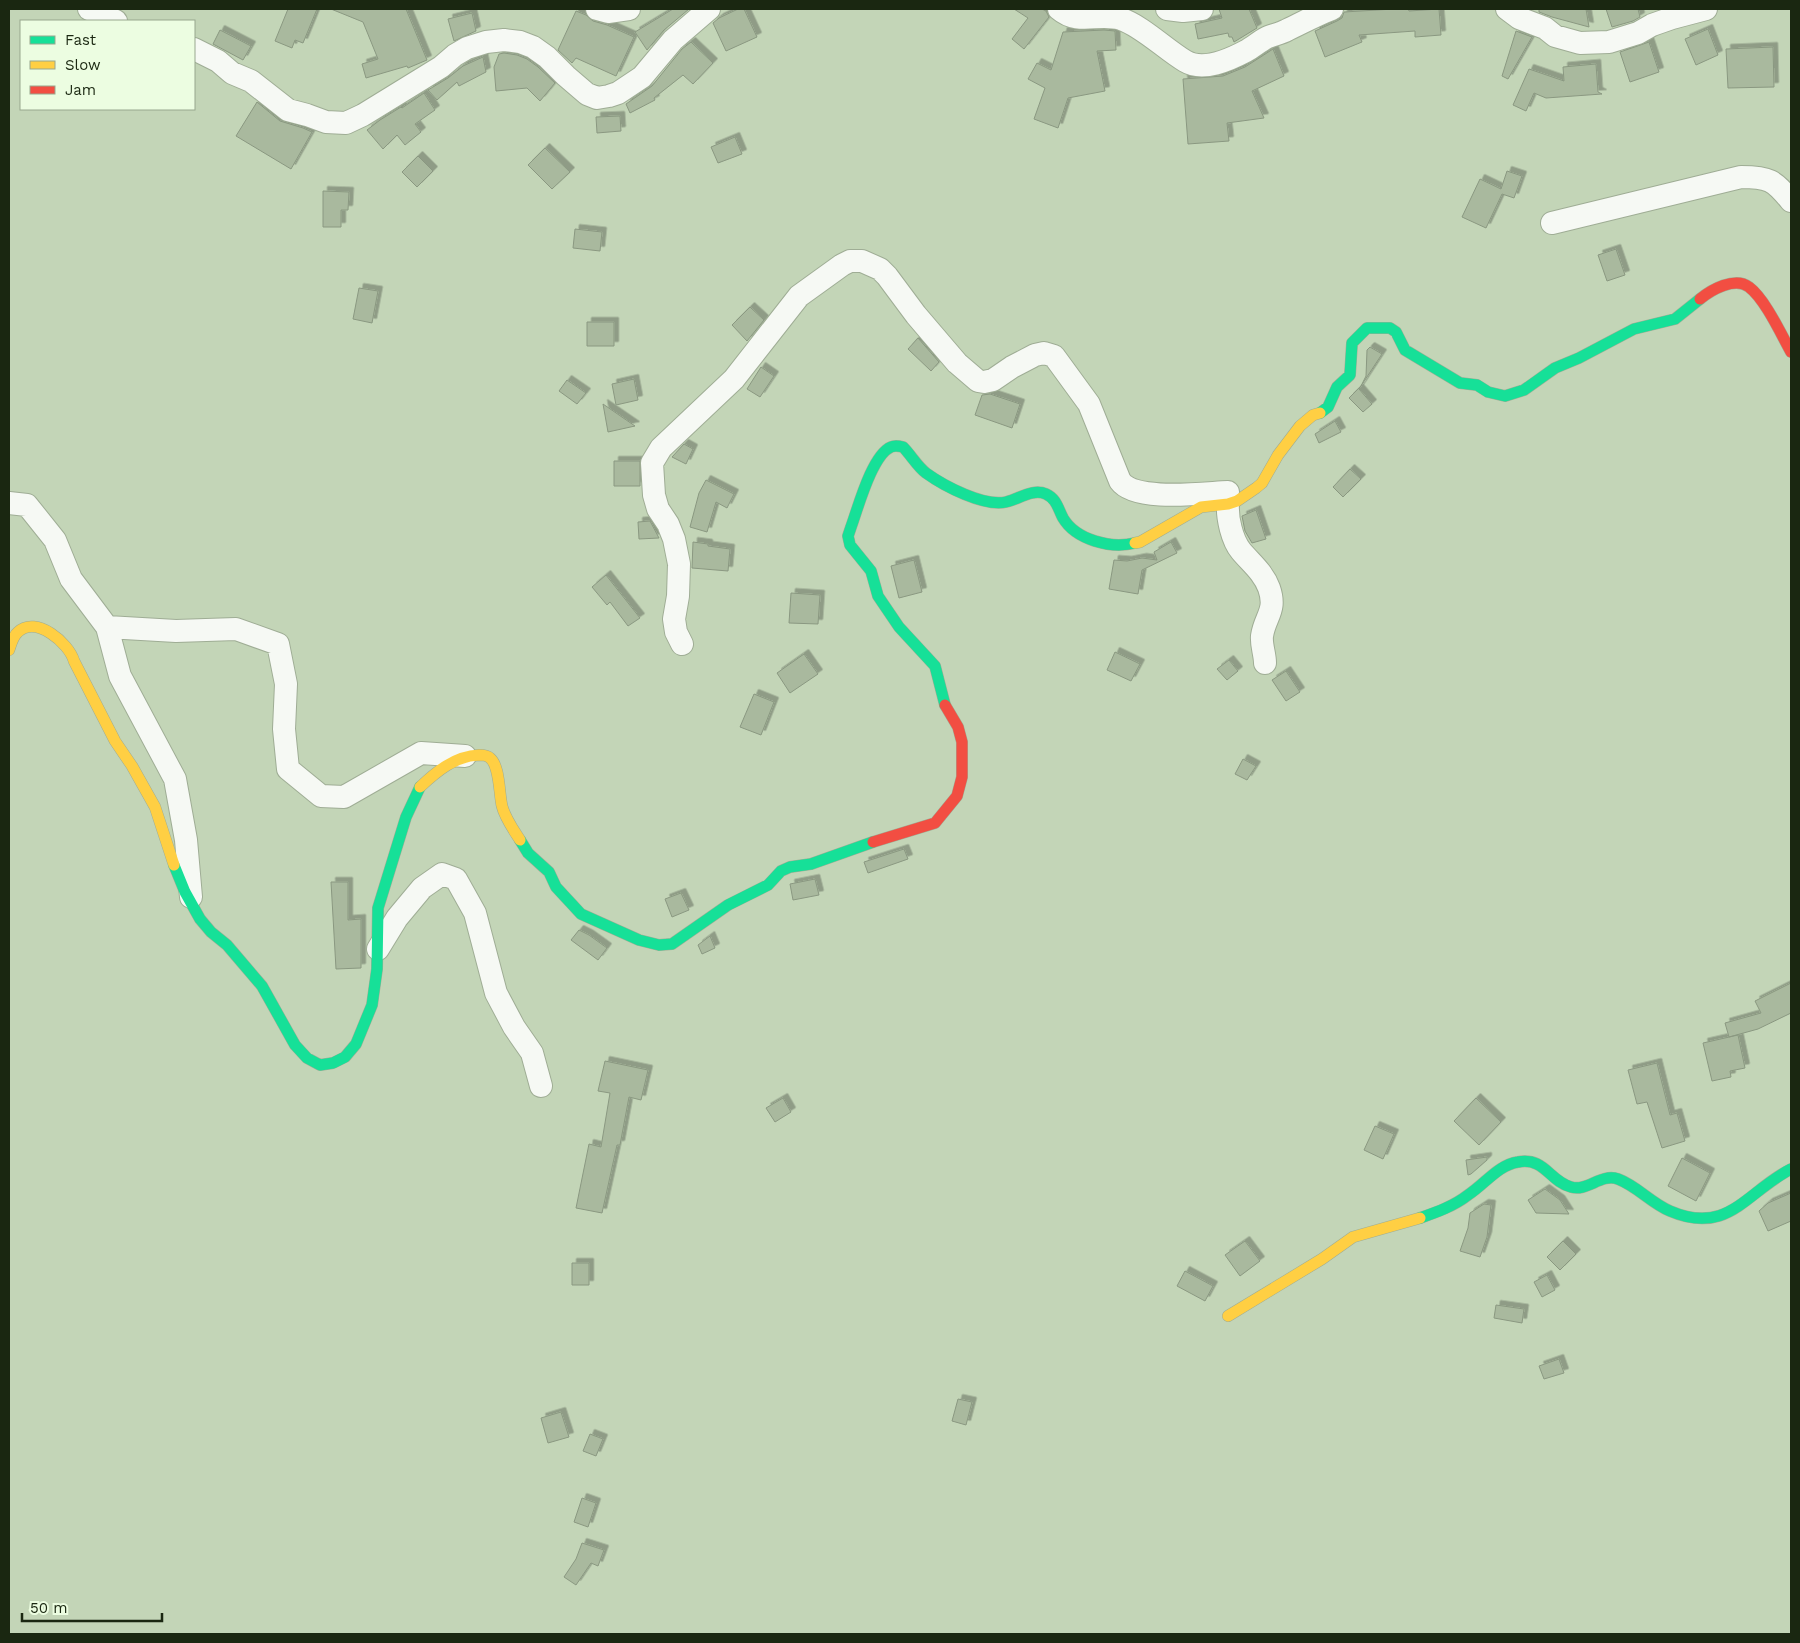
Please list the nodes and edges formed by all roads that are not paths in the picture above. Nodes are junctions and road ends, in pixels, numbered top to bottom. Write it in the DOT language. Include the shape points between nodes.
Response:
graph roads {
  1 [pos="90,9"];
  2 [pos="596,9"];
  3 [pos="629,9"];
  4 [pos="709,9"];
  5 [pos="1059,9"];
  6 [pos="1167,9"];
  7 [pos="1202,9"];
  8 [pos="1332,9"];
  9 [pos="1507,9"];
  10 [pos="1706,9"];
  11 [pos="114,20"];
  12 [pos="195,50"];
  13 [pos="1791,201"];
  14 [pos="1552,223"];
  15 [pos="1791,352"];
  16 [pos="1256,488"];
  17 [pos="9,503"];
  18 [pos="1228,504"];
  19 [pos="107,627"];
  20 [pos="682,644"];
  21 [pos="9,650"];
  22 [pos="1265,663"];
  23 [pos="465,756"];
  24 [pos="192,905"];
  25 [pos="378,948"];
  26 [pos="542,1086"];
  27 [pos="1791,1169"];
  28 [pos="1228,1316"];
  1 -- 11 [label="street"];
  2 -- 3 [label="street" via="608,12"];
  4 -- 12 [label="street" via="673,40 642,77 609,96 597,98 587,94 533,47 504,40 467,48 346,123 326,122 288,110 251,81"];
  5 -- 8 [label="street" via="1077,18 1110,17 1129,22 1186,62 1203,66 1218,63"];
  6 -- 7 [label="street"];
  9 -- 10 [label="street" via="1555,36 1580,43 1609,42"];
  13 -- 14 [label="street" via="1772,180 1741,177"];
  15 -- 16 [label="street" via="1760,299 1748,286 1737,283 1727,284 1702,298 1675,319 1634,329 1556,368 1524,390 1505,396 1477,385 1460,383 1440,372 1405,350 1396,332 1390,328 1367,328 1352,343 1350,375 1337,387 1328,407 1313,414 1300,426"];
  16 -- 18 [label="street"];
  16 -- 20 [label="street" via="1162,495 1130,490 1120,481 1089,404 1054,356 1035,355 993,380 978,381 957,362 880,269 862,261 850,261 799,296 734,379 661,448 652,463 654,495 674,539 679,564 674,620"];
  17 -- 19 [label="street" via="27,505 55,540 71,579"];
  18 -- 22 [label="street" via="1238,545 1260,572 1271,595 1271,610 1262,636"];
  18 -- 23 [label="street" via="1200,507 1145,540 1115,545 1081,536 1064,520 1050,495 1038,492 1007,502 984,502 958,492 925,472 903,447 893,446 886,450 873,469 848,536 850,545 871,572 878,596 899,627 935,666 943,700 957,726 963,748 959,792 935,823 781,871 768,885 728,905 672,944 659,945 639,940 581,914 573,907 556,887 549,872 528,853 509,824 491,758 485,755"];
  19 -- 23 [label="street" via="176,631 236,629 278,644 286,684 284,729 288,769 320,796 344,796 421,753"];
  19 -- 24 [label="street" via="120,676 176,779"];
  21 -- 24 [label="street" via="19,632 27,627 38,627 70,650 115,741 155,807 176,872"];
  23 -- 25 [label="street" via="436,772 415,796 378,908"];
  24 -- 25 [label="street" via="211,932 227,945 262,986 295,1045 320,1065 345,1057 356,1044 372,1006"];
  25 -- 26 [label="street" via="422,888 442,874 456,879 475,913 496,993 532,1054"];
  27 -- 28 [label="street" via="1756,1191 1736,1209 1696,1219 1674,1215 1620,1179 1604,1178 1576,1188 1567,1186 1536,1162 1514,1163 1498,1170 1476,1190 1450,1206 1400,1225 1354,1237"];
}
